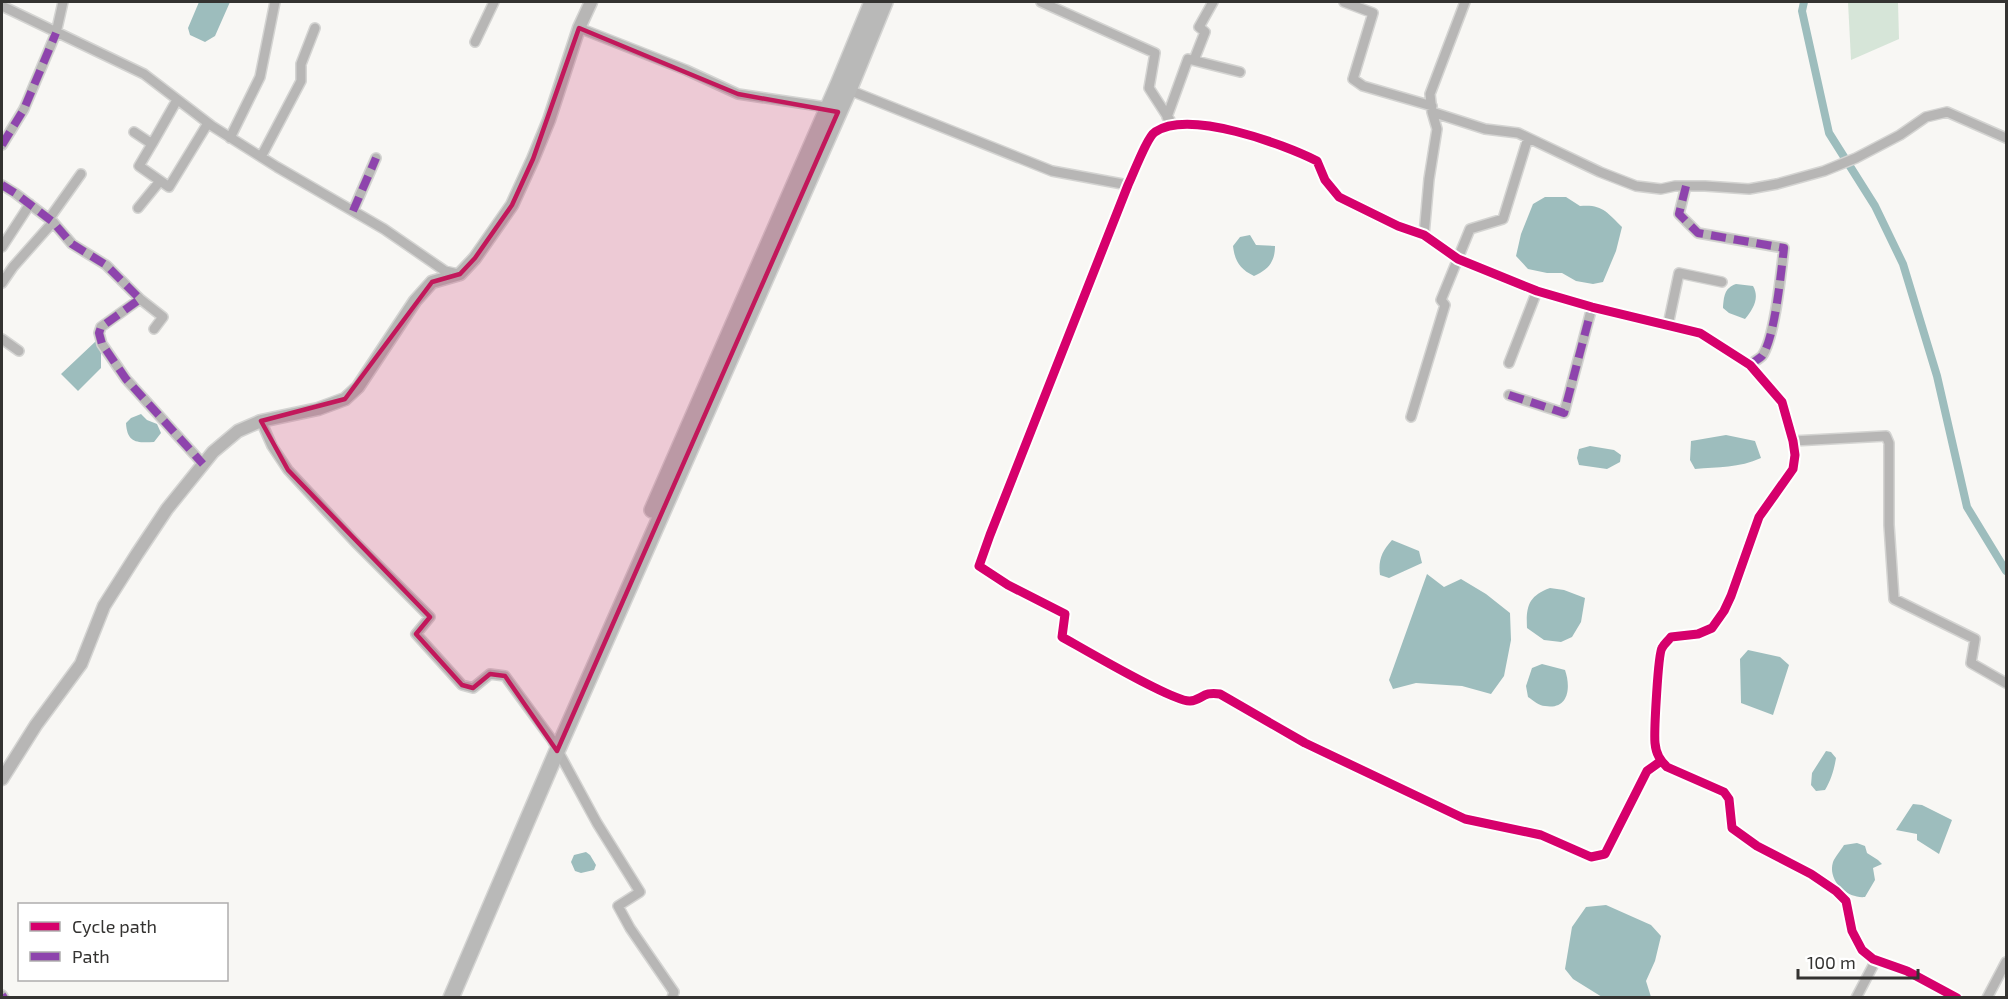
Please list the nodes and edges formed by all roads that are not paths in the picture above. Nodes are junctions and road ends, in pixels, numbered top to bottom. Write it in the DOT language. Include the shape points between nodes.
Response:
graph roads {
  1 [pos="63,2"];
  2 [pos="275,2"];
  3 [pos="494,2"];
  4 [pos="591,2"];
  5 [pos="872,2"];
  6 [pos="885,2"];
  7 [pos="1041,2"];
  8 [pos="1213,2"];
  9 [pos="1344,2"];
  10 [pos="1465,2"];
  11 [pos="2,6"];
  12 [pos="315,28"];
  13 [pos="579,28"];
  14 [pos="56,33"];
  15 [pos="475,42"];
  16 [pos="1194,60"];
  17 [pos="1240,72"];
  18 [pos="849,90"];
  19 [pos="177,100"];
  20 [pos="1432,109"];
  21 [pos="832,110"];
  22 [pos="1170,121"];
  23 [pos="208,123"];
  24 [pos="134,132"];
  25 [pos="230,138"];
  26 [pos="1528,138"];
  27 [pos="2007,138"];
  28 [pos="152,144"];
  29 [pos="2,145"];
  30 [pos="261,157"];
  31 [pos="376,158"];
  32 [pos="81,174"];
  33 [pos="160,181"];
  34 [pos="2,184"];
  35 [pos="1128,185"];
  36 [pos="1686,186"];
  37 [pos="30,204"];
  38 [pos="138,208"];
  39 [pos="353,210"];
  40 [pos="51,221"];
  41 [pos="1424,235"];
  42 [pos="2,247"];
  43 [pos="1458,259"];
  44 [pos="460,274"];
  45 [pos="1722,282"];
  46 [pos="2,283"];
  47 [pos="1537,291"];
  48 [pos="140,299"];
  49 [pos="1592,307"];
  50 [pos="1668,325"];
  51 [pos="154,329"];
  52 [pos="2,339"];
  53 [pos="19,351"];
  54 [pos="1509,363"];
  55 [pos="1750,365"];
  56 [pos="1509,395"];
  57 [pos="1411,417"];
  58 [pos="261,421"];
  59 [pos="1793,441"];
  60 [pos="203,464"];
  61 [pos="2007,682"];
  62 [pos="555,746"];
  63 [pos="1661,761"];
  64 [pos="2,779"];
  65 [pos="1876,960"];
  66 [pos="2007,962"];
  67 [pos="441,998"];
  68 [pos="451,998"];
  69 [pos="672,998"];
  70 [pos="1856,998"];
  71 [pos="1957,998"];
  72 [pos="1987,998"];
  1 -- 14 [label="street"];
  2 -- 25 [label="street" via="260,77"];
  3 -- 15 [label="street"];
  4 -- 13 [label="street"];
  5 -- 21 [label="main road"];
  6 -- 18 [label="main road"];
  7 -- 22 [label="street" via="1155,53 1149,88"];
  8 -- 16 [label="street" via="1199,27 1205,32"];
  9 -- 20 [label="street" via="1373,13 1353,79 1362,86"];
  10 -- 20 [label="street" via="1430,94"];
  11 -- 14 [label="street"];
  12 -- 30 [label="street" via="301,64 301,81"];
  13 -- 21 [label="street" via="738,94"];
  13 -- 44 [label="street" via="549,120 512,205 476,258"];
  14 -- 19 [label="street" via="144,74"];
  14 -- 29 [label="street" via="24,109"];
  16 -- 17 [label="street"];
  16 -- 22 [label="street" via="1188,58"];
  18 -- 21 [label="main road"];
  18 -- 35 [label="street" via="1052,171"];
  19 -- 23 [label="street"];
  19 -- 28 [label="street"];
  20 -- 26 [label="street" via="1485,129"];
  20 -- 41 [label="street" via="1437,129"];
  21 -- 62 [label="main road"];
  22 -- 35 [label="street" via="1148,141"];
  22 -- 41 [label="street" via="1218,127 1291,148 1317,161 1324,180 1339,197"];
  23 -- 25 [label="street"];
  23 -- 33 [label="street" via="169,187"];
  24 -- 28 [label="street"];
  25 -- 30 [label="street"];
  26 -- 36 [label="street" via="1636,186"];
  26 -- 43 [label="street" via="1503,219 1470,229"];
  27 -- 36 [label="street" via="1947,112 1926,117 1900,135 1838,166 1777,184 1749,189"];
  28 -- 33 [label="street" via="140,166"];
  30 -- 39 [label="street"];
  31 -- 39 [label="street"];
  32 -- 40 [label="street"];
  33 -- 38 [label="street"];
  34 -- 37 [label="street"];
  35 -- 63 [label="street" via="979,566 1065,614 1062,637 1170,695 1190,701 1210,693 1220,694 1305,743 1465,819 1541,835 1591,857 1605,854 1647,771"];
  36 -- 55 [label="street" via="1679,214 1698,233 1784,248 1769,339 1761,356"];
  37 -- 40 [label="street"];
  37 -- 42 [label="street"];
  39 -- 44 [label="street" via="445,271"];
  40 -- 46 [label="street"];
  40 -- 48 [label="street" via="72,244 106,266"];
  41 -- 43 [label="street"];
  43 -- 47 [label="street"];
  43 -- 57 [label="street" via="1441,300 1445,305"];
  44 -- 58 [label="street" via="432,282 358,387 345,399"];
  45 -- 50 [label="street" via="1678,273"];
  47 -- 49 [label="street"];
  47 -- 54 [label="street"];
  48 -- 51 [label="street" via="163,317"];
  48 -- 60 [label="street" via="101,327 102,344 126,379"];
  49 -- 50 [label="street"];
  49 -- 56 [label="street" via="1564,413"];
  50 -- 55 [label="street" via="1700,333"];
  52 -- 53 [label="street"];
  55 -- 59 [label="street" via="1782,402"];
  58 -- 60 [label="street" via="238,431"];
  58 -- 62 [label="street" via="288,470 430,617 416,634 462,685 473,688 490,674 505,676"];
  59 -- 61 [label="street" via="1886,436 1894,599 1975,639 1971,663"];
  59 -- 63 [label="street" via="1793,469 1759,517 1724,611 1706,632 1671,638 1661,649 1655,744"];
  60 -- 64 [label="street" via="167,509 120,580 104,606 81,664"];
  62 -- 67 [label="main road"];
  62 -- 68 [label="main road"];
  62 -- 69 [label="street" via="640,892 618,906 674,992"];
  63 -- 65 [label="street" via="1724,792 1729,799 1732,828 1836,891 1846,901 1852,932 1863,950"];
  65 -- 70 [label="street"];
  65 -- 71 [label="street"];
  66 -- 72 [label="street"];
}
